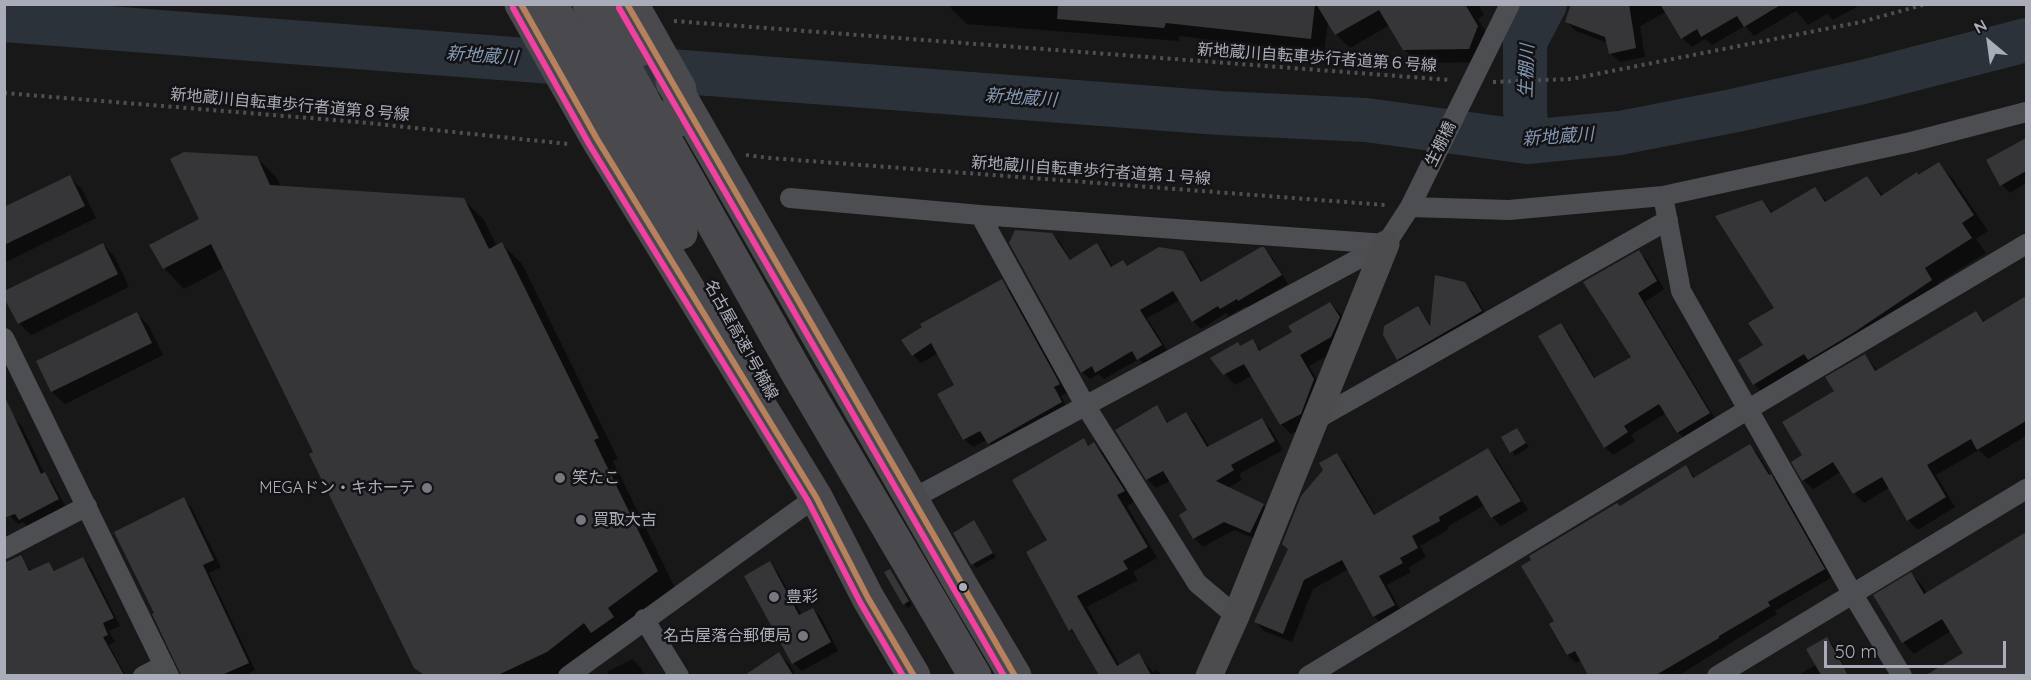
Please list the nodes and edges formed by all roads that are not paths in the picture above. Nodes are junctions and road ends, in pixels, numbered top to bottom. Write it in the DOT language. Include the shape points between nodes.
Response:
graph roads {
  1 [pos="521,4"];
  2 [pos="589,4"];
  3 [pos="552,6"];
  4 [pos="627,8"];
  5 [pos="1503,9"];
  6 [pos="2026,112"];
  7 [pos="1663,196"];
  8 [pos="790,198"];
  9 [pos="1410,207"];
  10 [pos="980,215"];
  11 [pos="1668,220"];
  12 [pos="1386,244"];
  13 [pos="2026,244"];
  14 [pos="4,338"];
  15 [pos="10,364"];
  16 [pos="1085,405"];
  17 [pos="1747,410"];
  18 [pos="1315,420"];
  19 [pos="2026,489"];
  20 [pos="816,497"];
  21 [pos="912,499"];
  22 [pos="87,506"];
  23 [pos="4,549"];
  24 [pos="1852,593"];
  25 [pos="868,598"];
  26 [pos="1236,616"];
  27 [pos="645,619"];
  28 [pos="167,670"];
  29 [pos="144,675"];
  30 [pos="568,675"];
  31 [pos="679,675"];
  32 [pos="914,675"];
  33 [pos="924,675"];
  34 [pos="933,675"];
  35 [pos="975,675"];
  36 [pos="1002,675"];
  37 [pos="1015,675"];
  38 [pos="1209,675"];
  39 [pos="1308,675"];
  40 [pos="1717,675"];
  41 [pos="1902,675"];
  1 -- 20 [label="highway" via="585,142"];
  2 -- 35 [label="highway" via="797,373"];
  3 -- 34 [label="highway, 名古屋高速1号楠線"];
  4 -- 21 [label="highway, bridge"];
  4 -- 36 [label="highway, bridge" via="680,89 679,120"];
  5 -- 9 [label="street, 生棚橋"];
  6 -- 7 [label="street" via="1911,142"];
  7 -- 9 [label="street" via="1509,210"];
  7 -- 11 [label="street"];
  8 -- 10 [label="street"];
  9 -- 12 [label="street, 生棚橋"];
  10 -- 12 [label="street"];
  10 -- 16 [label="street"];
  11 -- 17 [label="street" via="1681,291"];
  11 -- 18 [label="street"];
  12 -- 16 [label="street"];
  12 -- 18 [label="street"];
  13 -- 17 [label="street"];
  14 -- 15 [label="street"];
  15 -- 22 [label="street"];
  16 -- 21 [label="street"];
  16 -- 26 [label="street" via="1197,583"];
  17 -- 24 [label="street"];
  17 -- 39 [label="street"];
  18 -- 26 [label="street"];
  19 -- 24 [label="street"];
  20 -- 25 [label="highway"];
  20 -- 27 [label="street"];
  21 -- 37 [label="highway"];
  22 -- 23 [label="street"];
  22 -- 28 [label="street"];
  24 -- 40 [label="street"];
  24 -- 41 [label="street"];
  25 -- 32 [label="highway"];
  25 -- 33 [label="highway" via="882,607"];
  26 -- 38 [label="street"];
  27 -- 30 [label="street"];
  27 -- 31 [label="street"];
  28 -- 29 [label="street"];
}
